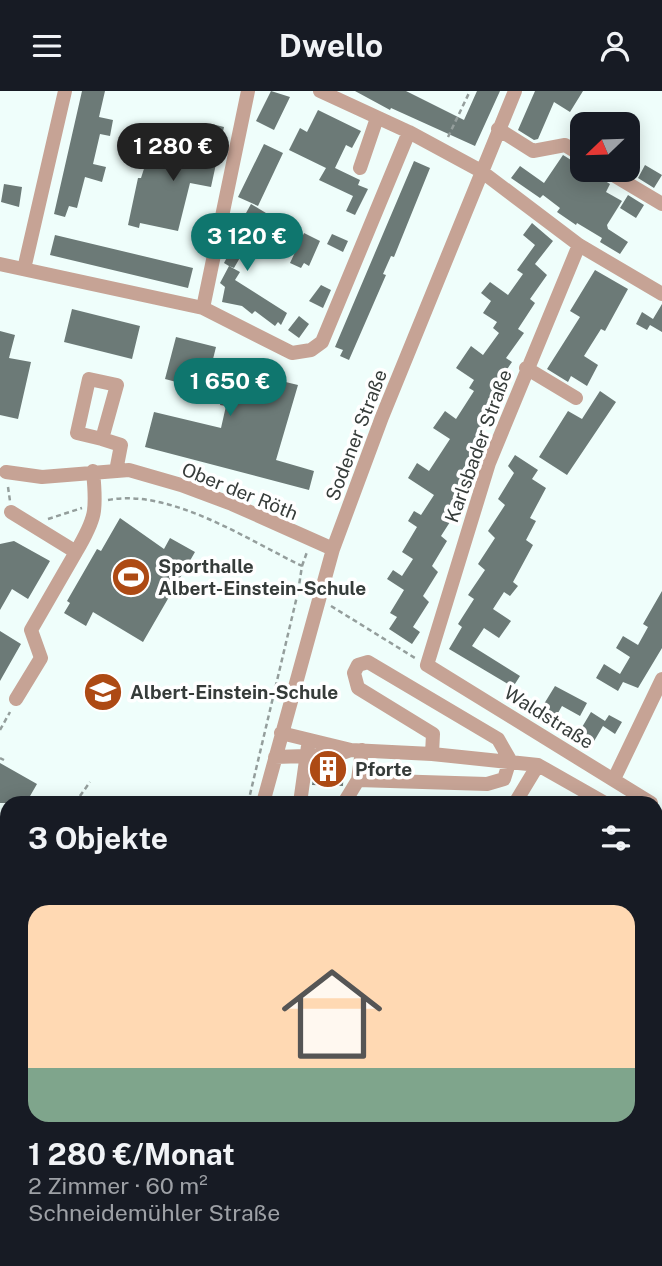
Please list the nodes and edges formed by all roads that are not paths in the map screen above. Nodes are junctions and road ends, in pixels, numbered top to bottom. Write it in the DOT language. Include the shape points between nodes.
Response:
graph roads {
  1 [pos="65,91"];
  2 [pos="248,91"];
  3 [pos="320,91"];
  4 [pos="515,91"];
  5 [pos="377,118"];
  6 [pos="498,129"];
  7 [pos="409,132"];
  8 [pos="570,148"];
  9 [pos="360,167"];
  10 [pos="481,171"];
  11 [pos="625,182"];
  12 [pos="662,204"];
  13 [pos="579,245"];
  14 [pos="0,264"];
  15 [pos="24,269"];
  16 [pos="662,294"];
  17 [pos="203,308"];
  18 [pos="526,368"];
  19 [pos="576,398"];
  20 [pos="102,439"];
  21 [pos="93,471"];
  22 [pos="116,471"];
  23 [pos="6,472"];
  24 [pos="12,512"];
  25 [pos="334,549"];
  26 [pos="76,552"];
  27 [pos="427,665"];
  28 [pos="662,680"];
  29 [pos="16,699"];
  30 [pos="281,733"];
  31 [pos="310,740"];
  32 [pos="348,750"];
  33 [pos="432,754"];
  34 [pos="307,755"];
  35 [pos="275,757"];
  36 [pos="510,760"];
  37 [pos="538,765"];
  38 [pos="614,779"];
  39 [pos="358,780"];
  40 [pos="265,796"];
  41 [pos="301,796"];
  42 [pos="348,796"];
  43 [pos="519,796"];
  44 [pos="593,796"];
  45 [pos="640,796"];
  1 -- 15 [label="street"];
  2 -- 17 [label="street"];
  3 -- 5 [label="street"];
  4 -- 6 [label="street, Sodener Straße"];
  5 -- 7 [label="street"];
  5 -- 9 [label="street"];
  6 -- 8 [label="street" via="533,151"];
  6 -- 10 [label="street, Sodener Straße"];
  7 -- 10 [label="street"];
  7 -- 17 [label="street" via="322,342 311,350 292,353"];
  10 -- 13 [label="street"];
  10 -- 25 [label="street, Sodener Straße"];
  11 -- 12 [label="street"];
  13 -- 16 [label="street"];
  13 -- 18 [label="street, Karlsbader Straße"];
  14 -- 15 [label="street"];
  15 -- 17 [label="street"];
  18 -- 19 [label="street"];
  18 -- 27 [label="street, Karlsbader Straße" via="489,463"];
  20 -- 22 [label="street" via="121,445"];
  21 -- 22 [label="street, Ober der Röth"];
  21 -- 23 [label="street, Ober der Röth" via="42,477"];
  21 -- 26 [label="street" via="93,522"];
  22 -- 25 [label="street, Ober der Röth" via="129,470 181,485"];
  24 -- 26 [label="street"];
  25 -- 30 [label="street, Sodener Straße"];
  26 -- 29 [label="street" via="31,630 41,658"];
  27 -- 38 [label="street, Waldstraße"];
  28 -- 38 [label="street"];
  30 -- 31 [label="street"];
  30 -- 35 [label="street, Sodener Straße"];
  31 -- 32 [label="street"];
  31 -- 34 [label="street"];
  32 -- 33 [label="street"];
  32 -- 34 [label="street"];
  32 -- 39 [label="street"];
  33 -- 36 [label="street"];
  33 -- 36 [label="street" via="433,734 358,688 354,673 358,665 368,662 498,739"];
  34 -- 35 [label="street"];
  34 -- 41 [label="street"];
  35 -- 40 [label="street, Sodener Straße"];
  36 -- 37 [label="street"];
  36 -- 39 [label="street" via="504,779 487,784"];
  37 -- 43 [label="street"];
  37 -- 44 [label="street"];
  38 -- 45 [label="street, Waldstraße"];
  39 -- 42 [label="street"];
}
